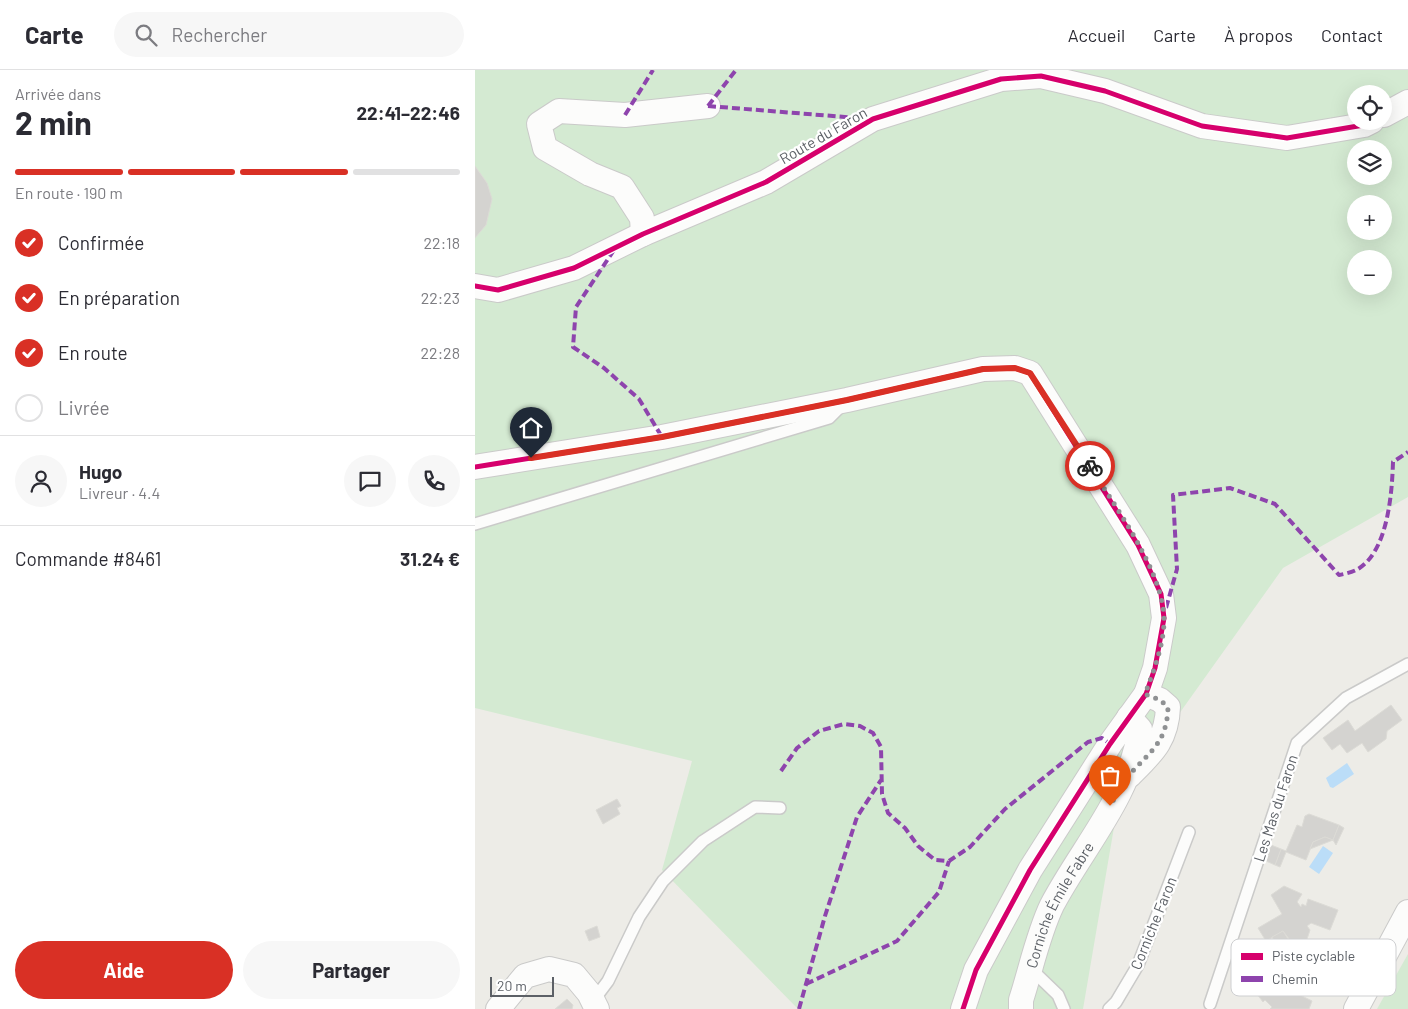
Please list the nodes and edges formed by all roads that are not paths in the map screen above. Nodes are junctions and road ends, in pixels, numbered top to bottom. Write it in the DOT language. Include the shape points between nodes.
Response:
graph roads {
  1 [pos="1408,102"];
  2 [pos="708,106"];
  3 [pos="1392,111"];
  4 [pos="1347,128"];
  5 [pos="643,234"];
  6 [pos="475,286"];
  7 [pos="847,400"];
  8 [pos="475,466"];
  9 [pos="475,524"];
  10 [pos="1408,664"];
  11 [pos="1145,694"];
  12 [pos="1129,717"];
  13 [pos="1125,780"];
  14 [pos="780,808"];
  15 [pos="1189,832"];
  16 [pos="1408,912"];
  17 [pos="1232,939"];
  18 [pos="1394,939"];
  19 [pos="1231,941"];
  20 [pos="1031,969"];
  21 [pos="1363,996"];
  22 [pos="1210,1004"];
  23 [pos="595,1005"];
  24 [pos="498,1009"];
  25 [pos="963,1009"];
  26 [pos="1021,1009"];
  27 [pos="1065,1009"];
  28 [pos="1109,1009"];
  29 [pos="1356,1009"];
  1 -- 3 [label="street"];
  2 -- 5 [label="street" via="625,115 559,111 539,124 545,148 590,174 622,187 642,218"];
  4 -- 5 [label="street, Route du Faron" via="1287,138 1202,126 1105,91 1041,76 1001,79 873,120 766,182"];
  5 -- 6 [label="street, Route du Faron" via="574,268 497,290"];
  7 -- 8 [label="street" via="662,437"];
  7 -- 9 [label="lane" via="829,418"];
  7 -- 11 [label="street" via="983,369 1015,368 1030,373 1138,545 1161,594 1164,618 1161,641"];
  10 -- 17 [label="lane, Les Mas du Faron" via="1346,698 1297,743"];
  11 -- 12 [label="street"];
  11 -- 13 [label="street, Corniche Émile Fabre" via="1168,707 1168,725 1157,748"];
  12 -- 13 [label="street, Corniche Émile Fabre" via="1139,729 1138,743"];
  12 -- 25 [label="street" via="1030,870 976,970"];
  13 -- 20 [label="street, Corniche Émile Fabre" via="1051,906"];
  14 -- 23 [label="lane" via="755,807 703,841 663,881 639,917"];
  15 -- 28 [label="lane, Corniche Faron" via="1138,965"];
  16 -- 18 [label="street"];
  19 -- 22 [label="lane, Les Mas du Faron"];
  20 -- 26 [label="street, Corniche Émile Fabre"];
  20 -- 27 [label="lane" via="1058,995"];
  21 -- 29 [label="street"];
  23 -- 24 [label="street" via="574,975 549,969 525,976"];
}
